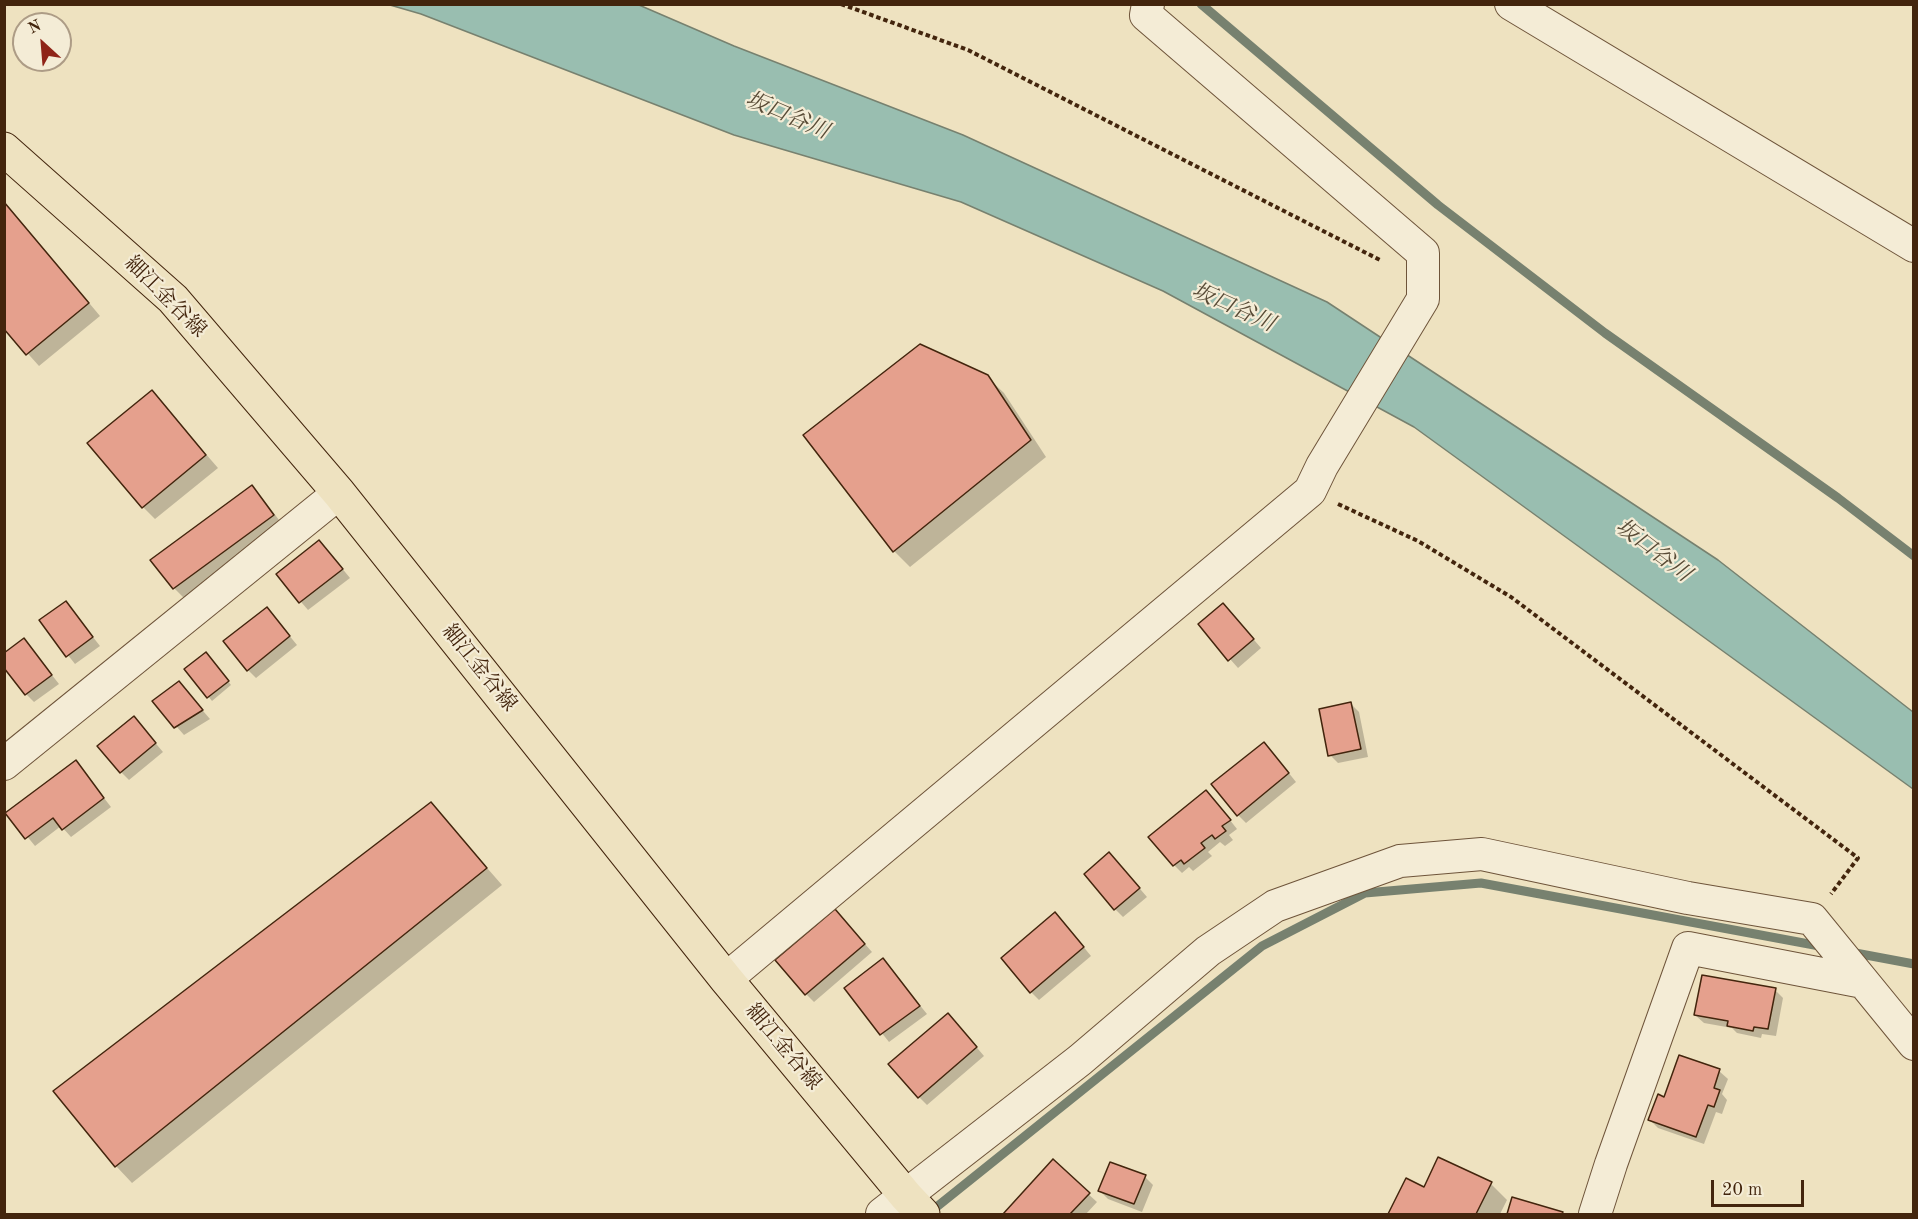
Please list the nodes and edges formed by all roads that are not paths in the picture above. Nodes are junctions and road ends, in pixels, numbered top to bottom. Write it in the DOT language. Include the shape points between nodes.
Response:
graph roads {
  1 [pos="1148,4"];
  2 [pos="1511,4"];
  3 [pos="4,149"];
  4 [pos="1914,246"];
  5 [pos="339,493"];
  6 [pos="4,764"];
  7 [pos="1859,976"];
  8 [pos="726,979"];
  9 [pos="1914,1044"];
  10 [pos="906,1207"];
  11 [pos="1595,1215"];
  1 -- 8 [label="street" via="1146,15 1423,253 1424,291 1316,479"];
  2 -- 4 [label="street"];
  3 -- 5 [label="main road, 細江金谷線" via="173,299"];
  5 -- 6 [label="street"];
  5 -- 8 [label="main road, 細江金谷線"];
  7 -- 9 [label="street"];
  7 -- 10 [label="street" via="1816,923 1482,854 1400,861 1275,906 1209,951"];
  7 -- 11 [label="street" via="1688,948"];
  8 -- 10 [label="main road, 細江金谷線"];
}
